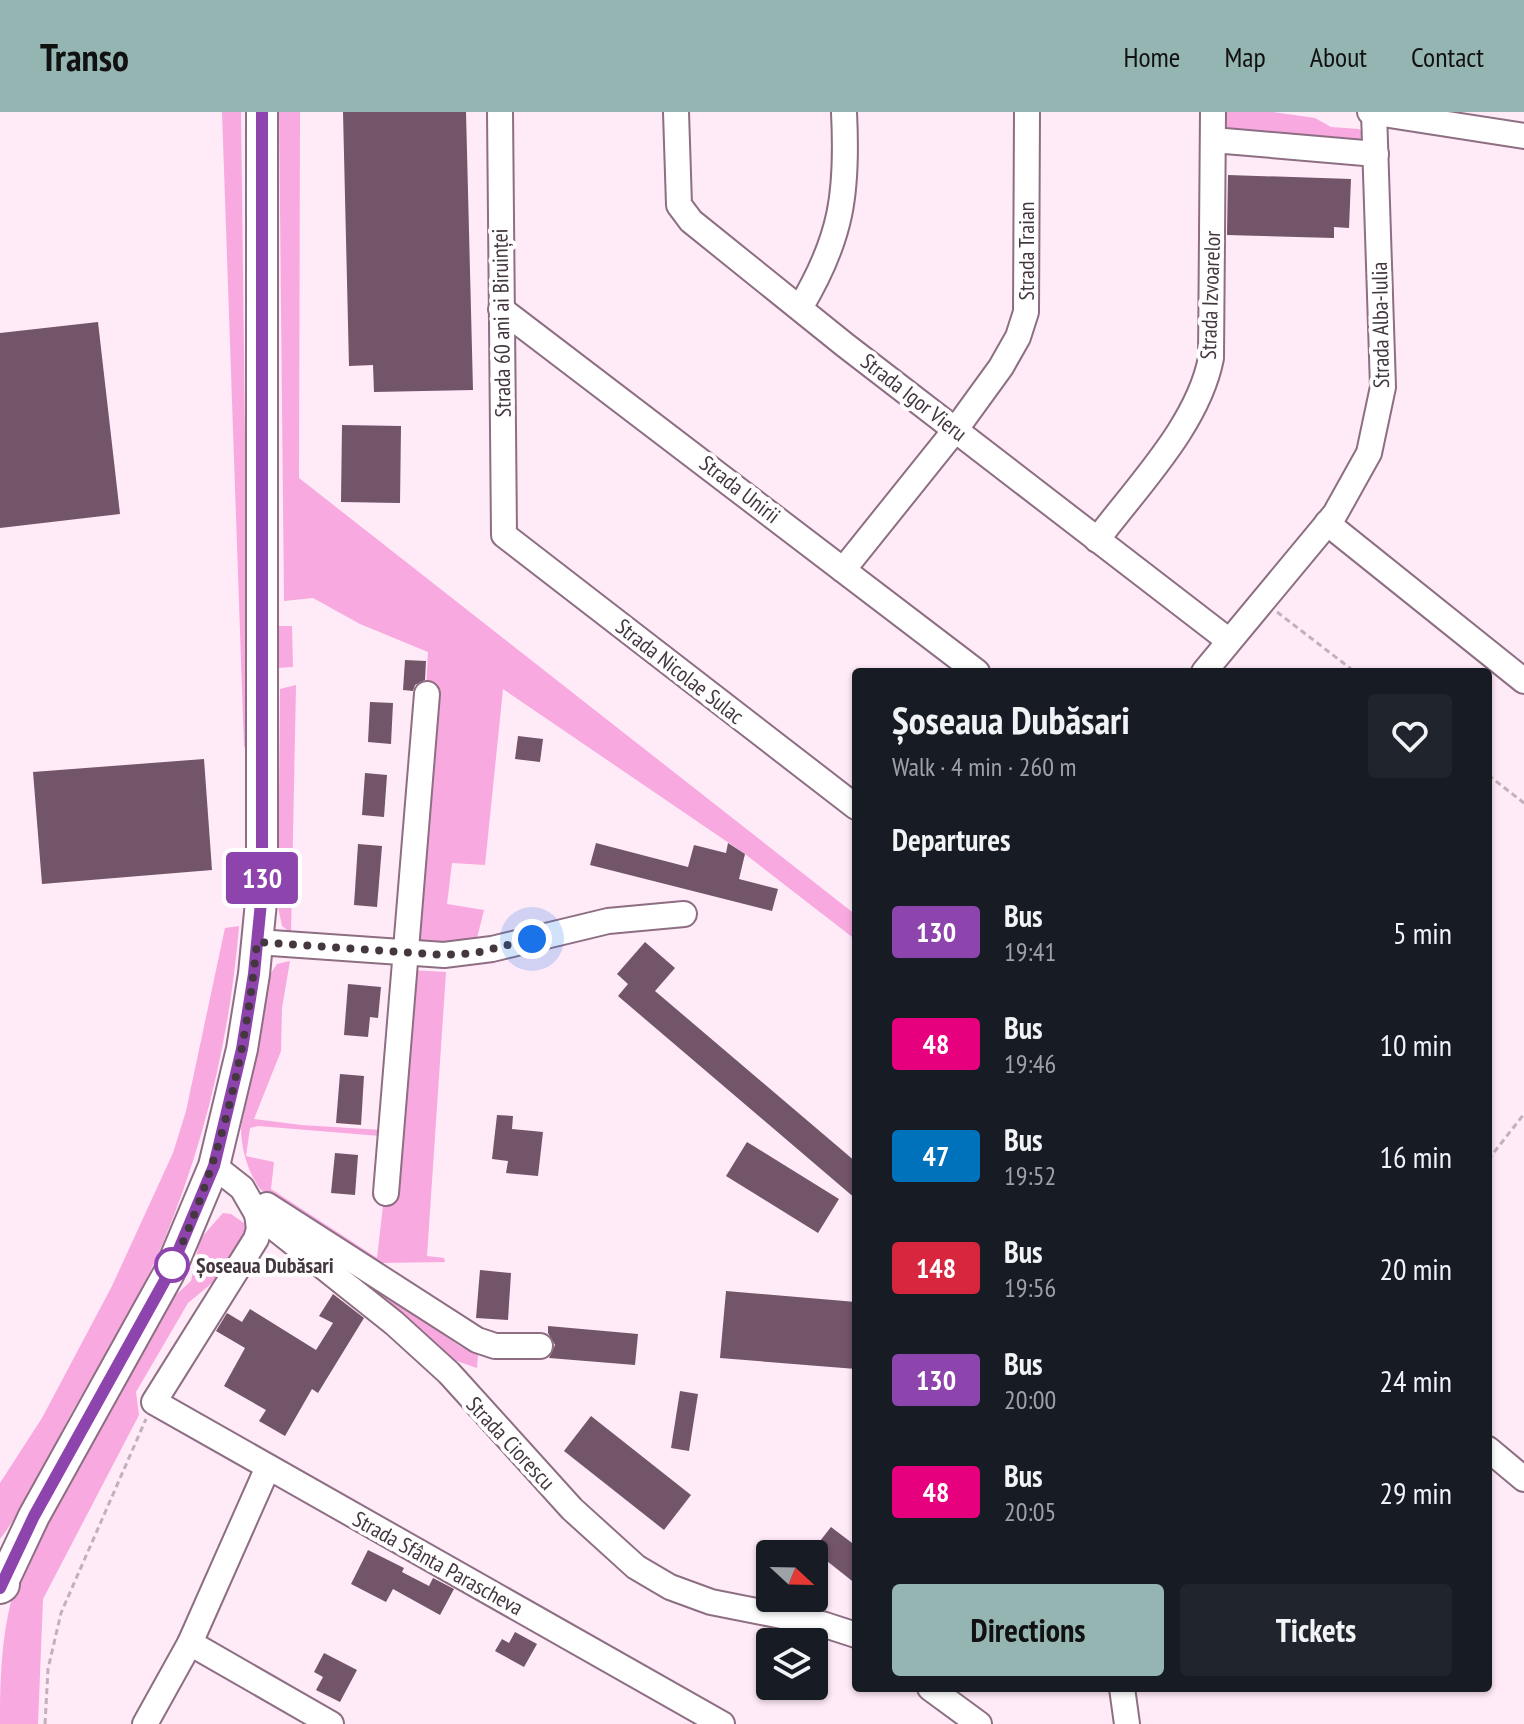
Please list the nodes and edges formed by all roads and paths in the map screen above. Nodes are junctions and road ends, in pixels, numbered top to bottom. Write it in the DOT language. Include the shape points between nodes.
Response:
graph roads {
  1 [pos="262,112"];
  2 [pos="500,112"];
  3 [pos="676,112"];
  4 [pos="844,112"];
  5 [pos="1027,112"];
  6 [pos="1213,112"];
  7 [pos="1373,112"];
  8 [pos="1524,136"];
  9 [pos="1213,140"];
  10 [pos="1376,154"];
  11 [pos="800,308"];
  12 [pos="501,309"];
  13 [pos="956,429"];
  14 [pos="1327,523"];
  15 [pos="504,535"];
  16 [pos="1097,540"];
  17 [pos="843,570"];
  18 [pos="1261,600"];
  19 [pos="1228,640"];
  20 [pos="972,668"];
  21 [pos="1207,668"];
  22 [pos="1350,668"];
  23 [pos="1524,681"];
  24 [pos="427,694"];
  25 [pos="1492,778"];
  26 [pos="1524,803"];
  27 [pos="852,804"];
  28 [pos="684,914"];
  29 [pos="257,942"];
  30 [pos="407,955"];
  31 [pos="1524,1114"];
  32 [pos="1492,1155"];
  33 [pos="214,1166"];
  34 [pos="242,1188"];
  35 [pos="386,1193"];
  36 [pos="257,1214"];
  37 [pos="540,1346"];
  38 [pos="154,1402"];
  39 [pos="1492,1452"];
  40 [pos="268,1467"];
  41 [pos="1524,1479"];
  42 [pos="0,1586"];
  43 [pos="852,1634"];
  44 [pos="190,1643"];
  45 [pos="935,1692"];
  46 [pos="1123,1692"];
  47 [pos="45,1724"];
  48 [pos="145,1724"];
  49 [pos="331,1724"];
  50 [pos="722,1724"];
  51 [pos="979,1724"];
  52 [pos="1127,1724"];
  1 -- 29 [label="main road" via="264,784"];
  2 -- 12 [label="street, Strada 60 ani ai Biruinței"];
  3 -- 11 [label="street, Strada Igor Vieru" via="679,205"];
  4 -- 11 [label="street" via="842,210"];
  5 -- 13 [label="street, Strada Traian" via="1026,312 1001,367"];
  6 -- 9 [label="street, Strada Izvoarelor"];
  7 -- 8 [label="street"];
  7 -- 10 [label="street, Strada Alba-Iulia"];
  9 -- 10 [label="street"];
  9 -- 16 [label="street, Strada Izvoarelor" via="1211,358 1206,383 1194,410"];
  10 -- 14 [label="street, Strada Alba-Iulia" via="1383,387 1369,453"];
  11 -- 13 [label="street, Strada Igor Vieru"];
  12 -- 15 [label="street, Strada 60 ani ai Biruinței"];
  12 -- 17 [label="street, Strada Unirii"];
  13 -- 16 [label="street, Strada Igor Vieru"];
  13 -- 17 [label="street, Strada Traian"];
  14 -- 18 [label="street, Strada Alba-Iulia"];
  14 -- 23 [label="street"];
  15 -- 27 [label="street, Strada Nicolae Sulac"];
  16 -- 19 [label="street, Strada Igor Vieru"];
  17 -- 20 [label="street, Strada Unirii"];
  18 -- 19 [label="street, Strada Alba-Iulia"];
  18 -- 22 [label="path"];
  19 -- 21 [label="street, Strada Alba-Iulia"];
  24 -- 30 [label="street"];
  25 -- 26 [label="path"];
  28 -- 30 [label="street" via="608,921 476,953"];
  29 -- 30 [label="street"];
  29 -- 33 [label="main road" via="242,1049"];
  30 -- 35 [label="street"];
  31 -- 32 [label="path"];
  33 -- 34 [label="street, Strada Ciorescu"];
  33 -- 42 [label="main road" via="169,1273"];
  34 -- 36 [label="street, Strada Ciorescu"];
  34 -- 37 [label="street" via="477,1340 495,1346"];
  36 -- 38 [label="street" via="256,1239"];
  36 -- 43 [label="street, Strada Ciorescu" via="449,1373 572,1509 636,1567 711,1602"];
  38 -- 40 [label="street, Strada Sfânta Parascheva"];
  38 -- 47 [label="path" via="61,1613 48,1669"];
  39 -- 41 [label="street"];
  40 -- 44 [label="street"];
  40 -- 50 [label="street, Strada Sfânta Parascheva"];
  44 -- 48 [label="street"];
  44 -- 49 [label="street"];
  45 -- 51 [label="street"];
  46 -- 52 [label="street"];
}
